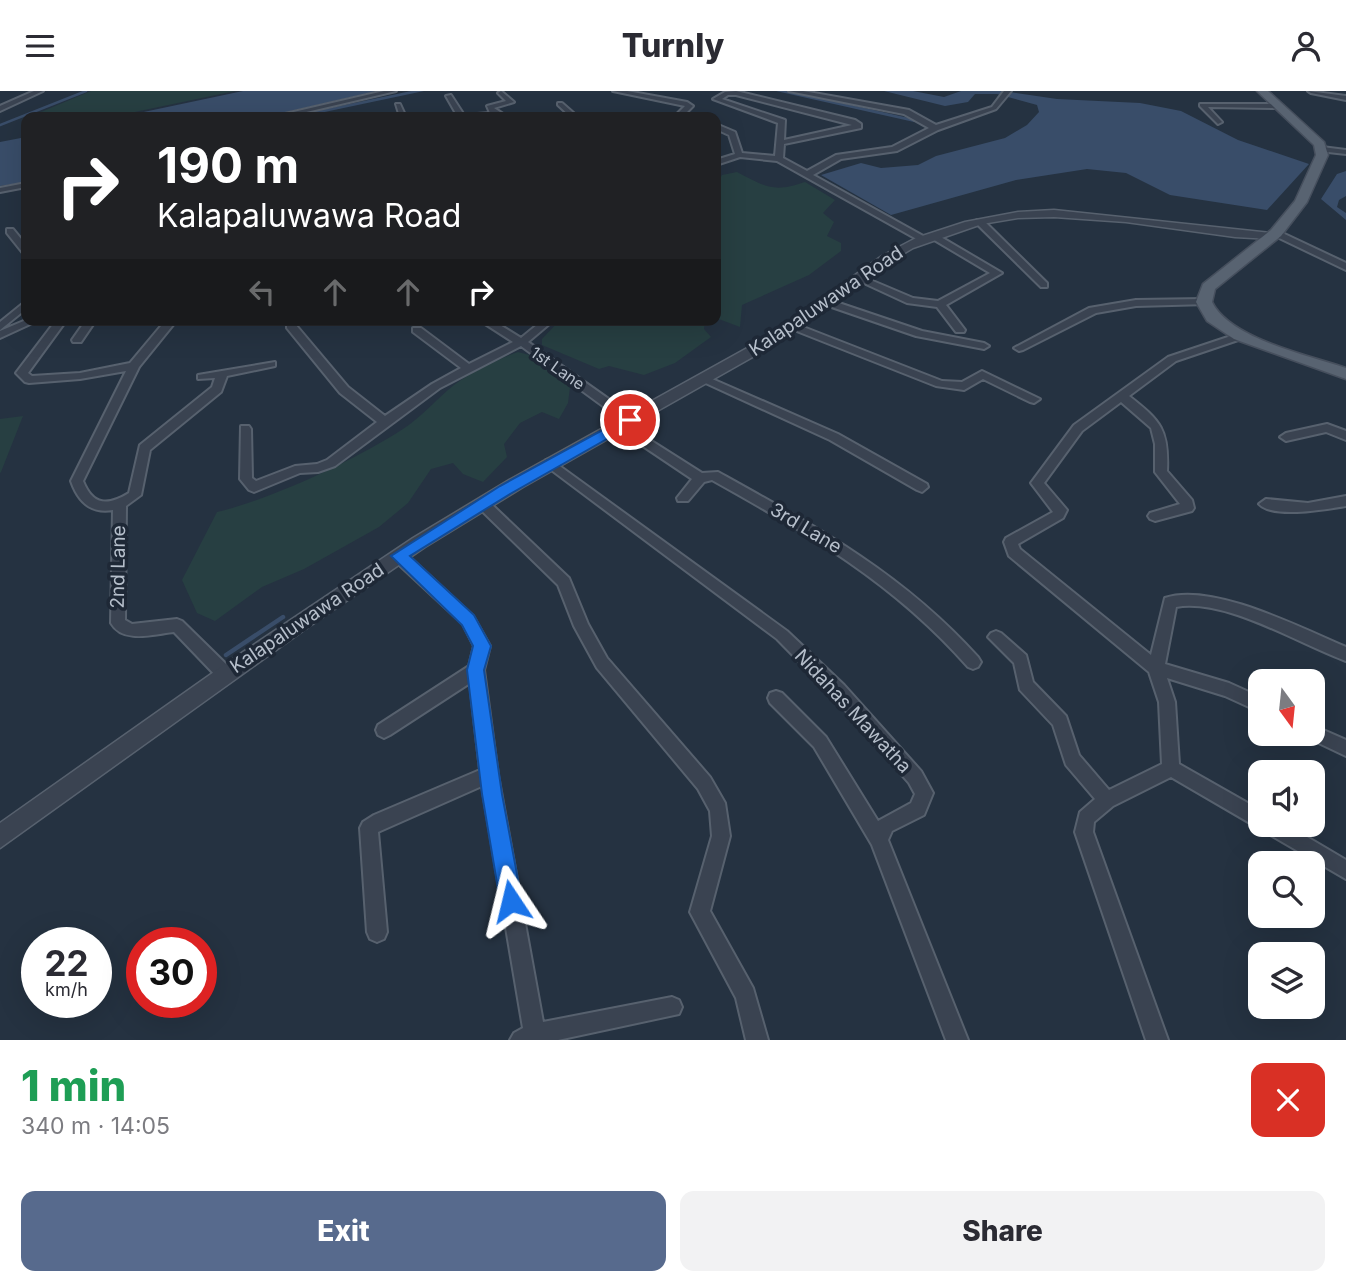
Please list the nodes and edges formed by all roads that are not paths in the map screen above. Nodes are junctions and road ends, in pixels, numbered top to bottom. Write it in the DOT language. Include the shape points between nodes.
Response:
graph roads {
  1 [pos="40,91"];
  2 [pos="393,91"];
  3 [pos="616,91"];
  4 [pos="792,91"];
  5 [pos="1262,91"];
  6 [pos="1311,91"];
  7 [pos="501,93"];
  8 [pos="1006,95"];
  9 [pos="449,96"];
  10 [pos="1346,98"];
  11 [pos="560,104"];
  12 [pos="398,105"];
  13 [pos="1278,106"];
  14 [pos="0,109"];
  15 [pos="298,112"];
  16 [pos="401,112"];
  17 [pos="460,112"];
  18 [pos="493,112"];
  19 [pos="569,112"];
  20 [pos="685,112"];
  21 [pos="1218,122"];
  22 [pos="721,128"];
  23 [pos="935,128"];
  24 [pos="780,143"];
  25 [pos="1322,149"];
  26 [pos="1346,152"];
  27 [pos="739,155"];
  28 [pos="779,159"];
  29 [pos="721,161"];
  30 [pos="808,174"];
  31 [pos="21,186"];
  32 [pos="0,190"];
  33 [pos="980,222"];
  34 [pos="10,231"];
  35 [pos="928,237"];
  36 [pos="1269,238"];
  37 [pos="21,245"];
  38 [pos="1346,259"];
  39 [pos="1334,261"];
  40 [pos="1346,267"];
  41 [pos="858,278"];
  42 [pos="1044,285"];
  43 [pos="827,302"];
  44 [pos="1204,302"];
  45 [pos="940,304"];
  46 [pos="21,309"];
  47 [pos="21,326"];
  48 [pos="57,326"];
  49 [pos="87,326"];
  50 [pos="167,326"];
  51 [pos="290,326"];
  52 [pos="493,326"];
  53 [pos="541,326"];
  54 [pos="793,326"];
  55 [pos="0,327"];
  56 [pos="417,330"];
  57 [pos="960,330"];
  58 [pos="0,335"];
  59 [pos="1240,336"];
  60 [pos="77,340"];
  61 [pos="519,343"];
  62 [pos="984,346"];
  63 [pos="1019,348"];
  64 [pos="271,364"];
  65 [pos="134,366"];
  66 [pos="468,368"];
  67 [pos="222,373"];
  68 [pos="1346,374"];
  69 [pos="202,377"];
  70 [pos="703,378"];
  71 [pos="1121,396"];
  72 [pos="1034,399"];
  73 [pos="625,422"];
  74 [pos="387,424"];
  75 [pos="245,429"];
  76 [pos="1346,436"];
  77 [pos="1286,437"];
  78 [pos="550,463"];
  79 [pos="700,478"];
  80 [pos="922,487"];
  81 [pos="683,498"];
  82 [pos="1346,501"];
  83 [pos="482,503"];
  84 [pos="1266,504"];
  85 [pos="120,506"];
  86 [pos="1155,516"];
  87 [pos="399,556"];
  88 [pos="996,637"];
  89 [pos="1346,654"];
  90 [pos="973,663"];
  91 [pos="1156,668"];
  92 [pos="475,670"];
  93 [pos="225,674"];
  94 [pos="776,698"];
  95 [pos="1248,699"];
  96 [pos="384,730"];
  97 [pos="1325,738"];
  98 [pos="1346,748"];
  99 [pos="1171,768"];
  100 [pos="489,775"];
  101 [pos="1108,800"];
  102 [pos="1248,813"];
  103 [pos="4,828"];
  104 [pos="1289,837"];
  105 [pos="879,839"];
  106 [pos="1346,870"];
  107 [pos="377,932"];
  108 [pos="671,1007"];
  109 [pos="528,1037"];
  110 [pos="757,1040"];
  111 [pos="957,1040"];
  112 [pos="1157,1040"];
  1 -- 14 [label="street"];
  2 -- 15 [label="street"];
  3 -- 20 [label="street" via="687,104"];
  4 -- 23 [label="street" via="906,112"];
  5 -- 13 [label="main road"];
  6 -- 10 [label="street"];
  7 -- 18 [label="street" via="511,102 489,107"];
  8 -- 23 [label="street" via="994,108"];
  9 -- 17 [label="street"];
  11 -- 19 [label="street"];
  12 -- 16 [label="street"];
  13 -- 21 [label="street" via="1202,105"];
  13 -- 25 [label="main road"];
  22 -- 27 [label="street" via="733,134"];
  23 -- 30 [label="street" via="894,149 839,157"];
  24 -- 24 [label="street" via="846,129 858,126 736,93 716,99 782,122"];
  24 -- 28 [label="street"];
  25 -- 26 [label="street"];
  25 -- 36 [label="main road" via="1301,202"];
  27 -- 28 [label="street"];
  27 -- 29 [label="street"];
  28 -- 30 [label="street"];
  30 -- 35 [label="street"];
  31 -- 32 [label="street"];
  33 -- 35 [label="street, Kalapaluwawa Road"];
  33 -- 36 [label="street, Kalapaluwawa Road" via="1065,211"];
  33 -- 42 [label="street"];
  34 -- 37 [label="street"];
  35 -- 41 [label="street, Kalapaluwawa Road"];
  35 -- 45 [label="street" via="998,274"];
  36 -- 39 [label="street"];
  36 -- 44 [label="main road" via="1208,287"];
  38 -- 39 [label="street"];
  39 -- 40 [label="street"];
  41 -- 43 [label="street, Kalapaluwawa Road"];
  41 -- 45 [label="street" via="911,301"];
  43 -- 54 [label="street, Kalapaluwawa Road"];
  43 -- 62 [label="street" via="920,334"];
  44 -- 59 [label="main road" via="1212,318"];
  44 -- 63 [label="street" via="1136,303 1093,310"];
  45 -- 57 [label="street"];
  46 -- 55 [label="street"];
  47 -- 58 [label="street"];
  48 -- 65 [label="street" via="22,373 29,380"];
  49 -- 60 [label="street"];
  50 -- 65 [label="street"];
  51 -- 74 [label="street" via="344,390"];
  52 -- 61 [label="street, 1st Lane"];
  53 -- 61 [label="street"];
  54 -- 70 [label="street, Kalapaluwawa Road"];
  54 -- 72 [label="street" via="940,384 964,386 982,374"];
  56 -- 66 [label="street"];
  59 -- 68 [label="main road"];
  59 -- 71 [label="street" via="1172,359"];
  61 -- 66 [label="street"];
  61 -- 73 [label="street, 1st Lane"];
  64 -- 67 [label="street"];
  65 -- 85 [label="street" via="78,481 80,492 92,503"];
  66 -- 74 [label="street"];
  67 -- 69 [label="street"];
  67 -- 85 [label="street" via="217,389 144,448 135,495"];
  70 -- 73 [label="street, Kalapaluwawa Road"];
  70 -- 80 [label="street" via="834,437"];
  71 -- 86 [label="street" via="1156,423 1163,440 1161,472 1187,503 1187,508"];
  71 -- 91 [label="street" via="1078,428 1037,483 1059,510 1058,515 1011,542 1014,552"];
  73 -- 78 [label="street, Kalapaluwawa Road"];
  73 -- 79 [label="street, 3rd Lane"];
  74 -- 75 [label="street" via="331,463 299,469 254,487 246,479"];
  76 -- 77 [label="street" via="1328,428"];
  78 -- 83 [label="street, Kalapaluwawa Road"];
  78 -- 105 [label="street, Nidahas Mawatha" via="782,635 898,758 923,793 918,809 885,825"];
  79 -- 81 [label="street"];
  79 -- 90 [label="street, 3rd Lane" via="714,474 830,540 920,608 949,633"];
  82 -- 84 [label="street" via="1308,508"];
  83 -- 87 [label="street, Kalapaluwawa Road"];
  83 -- 110 [label="street" via="564,582 602,663 705,783 719,809 721,836 699,912 746,995"];
  85 -- 93 [label="street, 2nd Lane" via="118,623 130,630 177,625"];
  87 -- 92 [label="street" via="468,620 482,646"];
  87 -- 93 [label="street, Kalapaluwawa Road"];
  88 -- 101 [label="street" via="1021,660 1026,685 1060,722 1072,759"];
  89 -- 91 [label="street" via="1212,601 1178,599 1170,603"];
  91 -- 95 [label="street"];
  91 -- 99 [label="street" via="1167,702"];
  92 -- 96 [label="street"];
  92 -- 100 [label="street"];
  93 -- 103 [label="street, Kalapaluwawa Road"];
  94 -- 105 [label="street" via="820,742"];
  97 -- 98 [label="street"];
  99 -- 101 [label="street"];
  99 -- 102 [label="street"];
  100 -- 107 [label="street" via="369,828"];
  100 -- 109 [label="street"];
  101 -- 112 [label="street" via="1086,818 1084,832"];
  104 -- 106 [label="street"];
  105 -- 111 [label="street"];
  108 -- 109 [label="street"];
}
